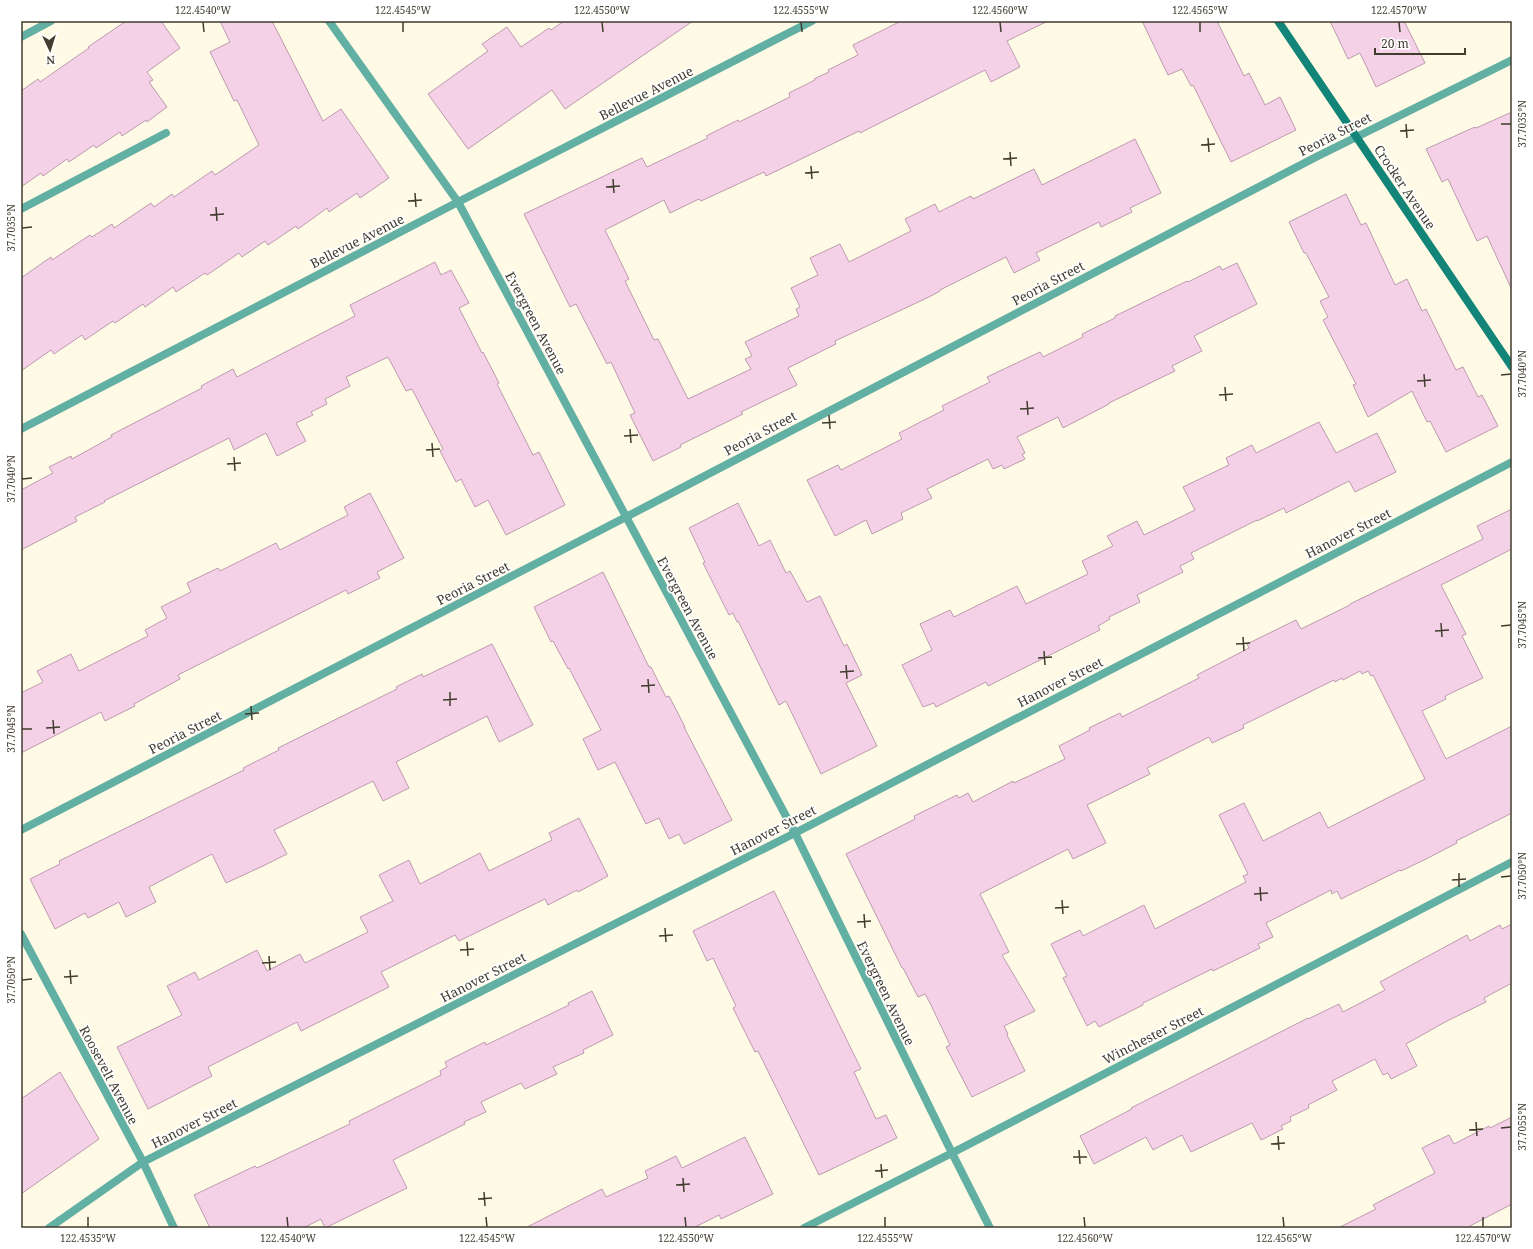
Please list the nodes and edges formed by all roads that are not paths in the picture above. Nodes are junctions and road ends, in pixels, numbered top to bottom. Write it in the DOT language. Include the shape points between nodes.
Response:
graph roads {
  1 [pos="51,21"];
  2 [pos="329,21"];
  3 [pos="812,21"];
  4 [pos="1278,21"];
  5 [pos="21,37"];
  6 [pos="1512,60"];
  7 [pos="166,133"];
  8 [pos="1356,136"];
  9 [pos="458,202"];
  10 [pos="21,209"];
  11 [pos="1512,367"];
  12 [pos="21,429"];
  13 [pos="1512,462"];
  14 [pos="626,517"];
  15 [pos="21,830"];
  16 [pos="794,833"];
  17 [pos="1512,862"];
  18 [pos="21,934"];
  19 [pos="952,1153"];
  20 [pos="143,1162"];
  21 [pos="49,1228"];
  22 [pos="174,1228"];
  23 [pos="804,1228"];
  24 [pos="990,1228"];
  1 -- 5 [label="street"];
  2 -- 9 [label="street, Evergreen Avenue"];
  3 -- 9 [label="street, Bellevue Avenue"];
  4 -- 8 [label="street, Crocker Avenue"];
  6 -- 8 [label="street, Peoria Street"];
  7 -- 10 [label="street"];
  8 -- 11 [label="street, Crocker Avenue"];
  8 -- 14 [label="street, Peoria Street"];
  9 -- 12 [label="street, Bellevue Avenue"];
  9 -- 14 [label="street, Evergreen Avenue"];
  13 -- 16 [label="street, Hanover Street"];
  14 -- 15 [label="street, Peoria Street"];
  14 -- 16 [label="street, Evergreen Avenue"];
  16 -- 19 [label="street, Evergreen Avenue"];
  16 -- 20 [label="street, Hanover Street"];
  17 -- 19 [label="street, Winchester Street"];
  18 -- 20 [label="street, Roosevelt Avenue"];
  19 -- 23 [label="street, Winchester Street"];
  19 -- 24 [label="street, Evergreen Avenue"];
  20 -- 21 [label="street, Hanover Street"];
  20 -- 22 [label="street, Roosevelt Avenue"];
}
